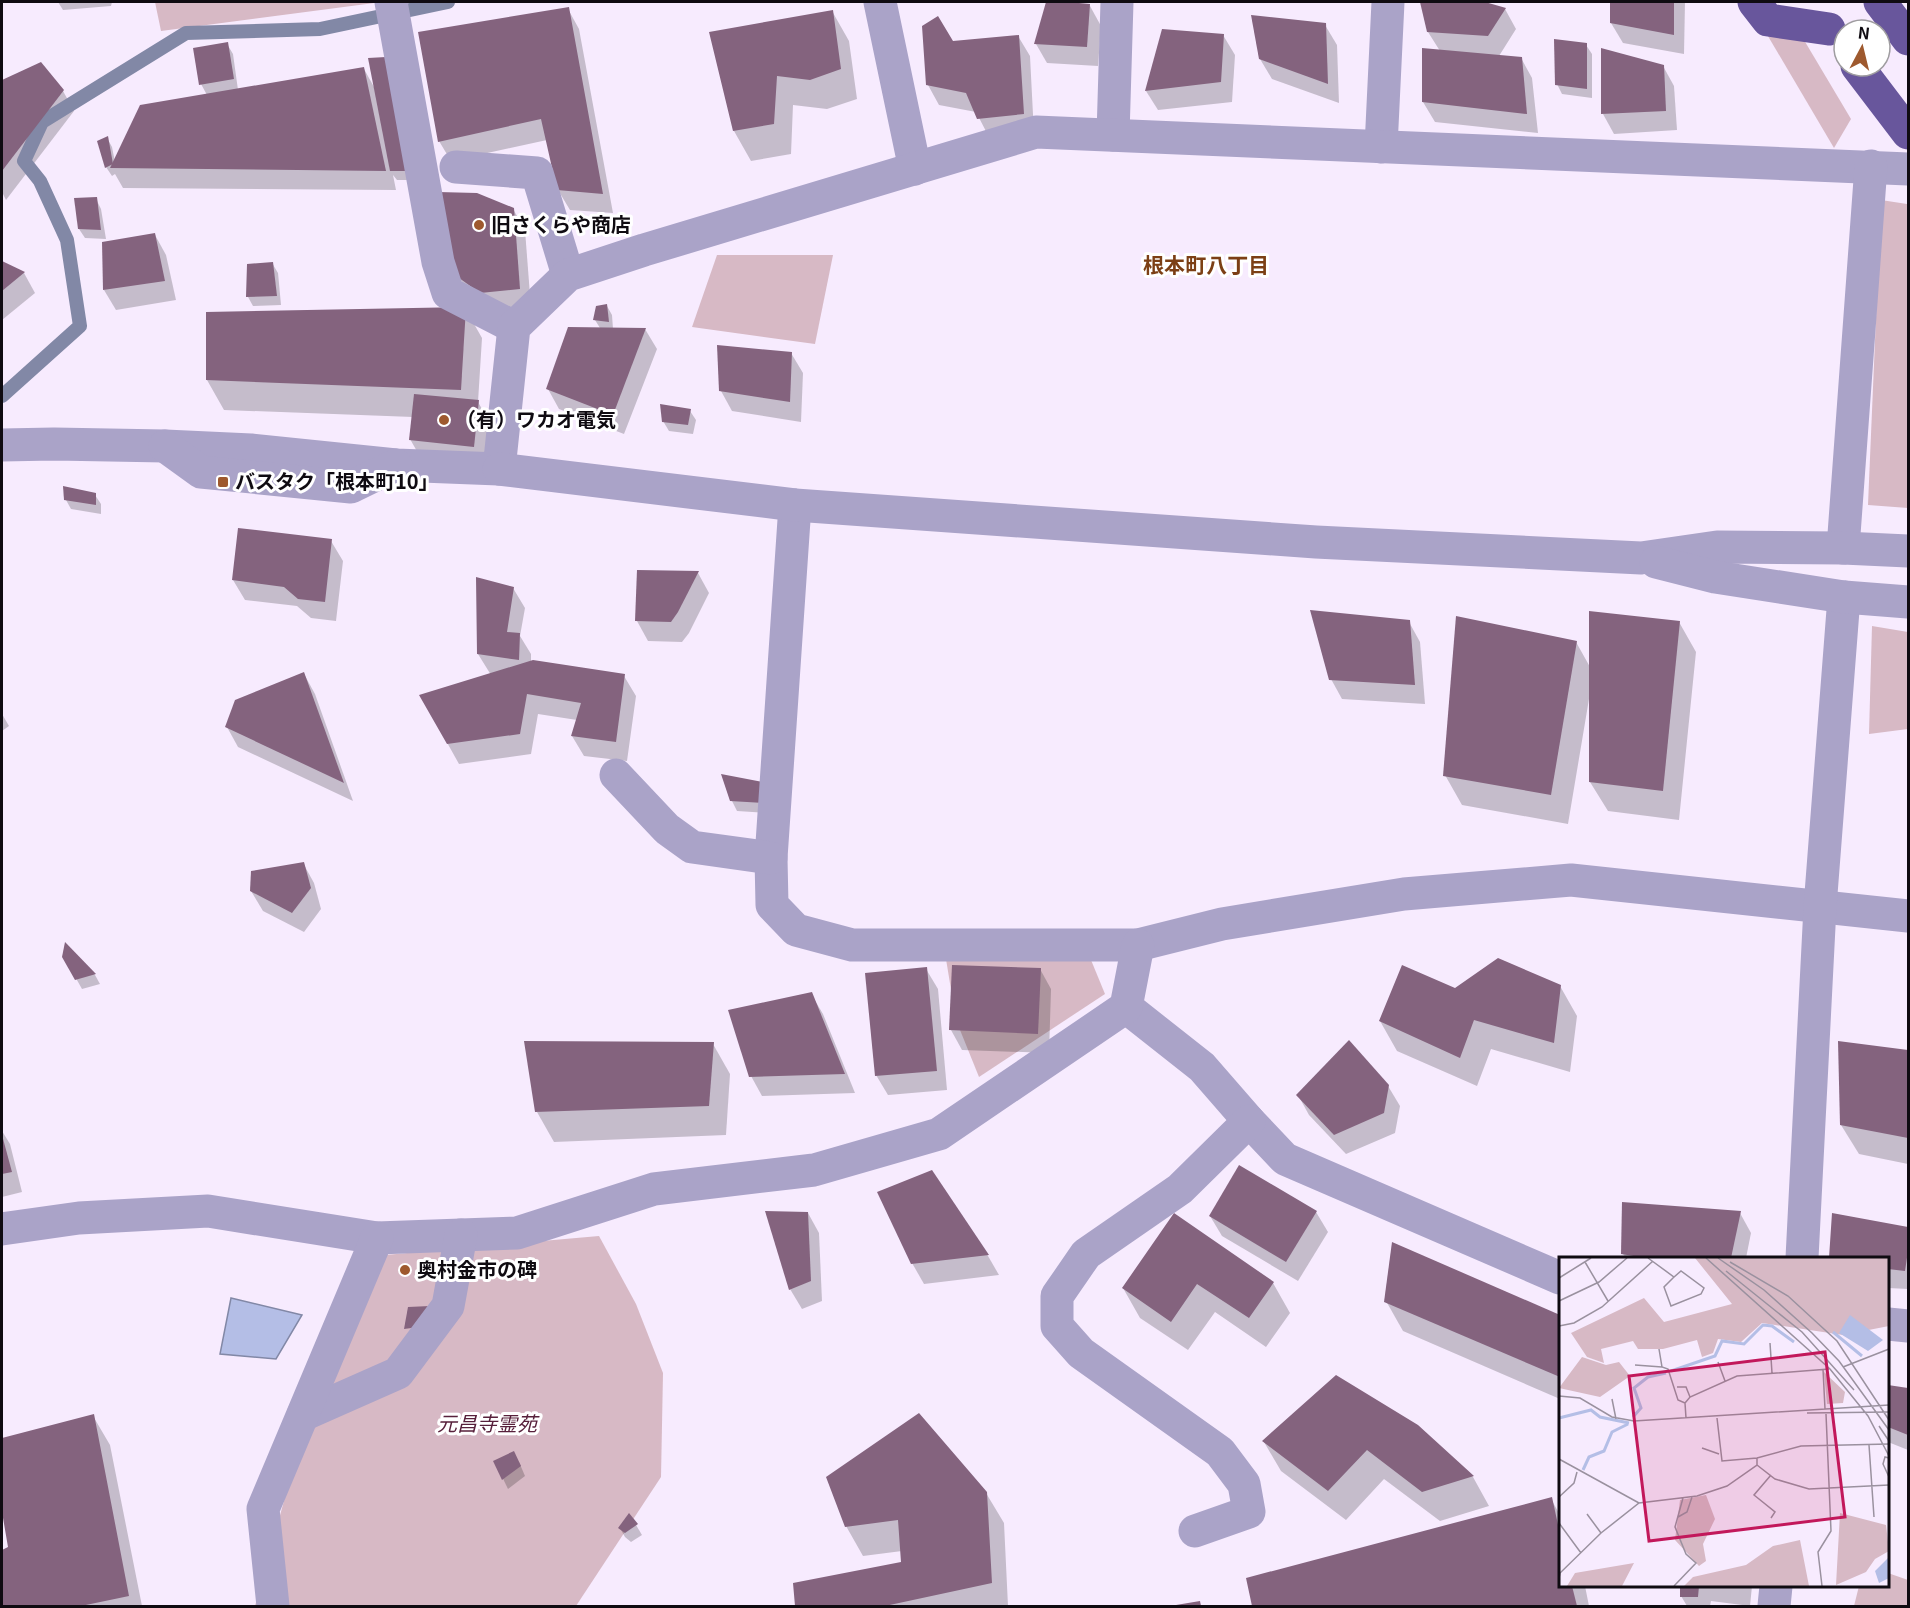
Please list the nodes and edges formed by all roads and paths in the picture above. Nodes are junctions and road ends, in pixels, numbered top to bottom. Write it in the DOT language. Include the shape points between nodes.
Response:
graph roads {
  1 [pos="391,2"];
  2 [pos="880,2"];
  3 [pos="1117,2"];
  4 [pos="1388,2"];
  5 [pos="1754,2"];
  6 [pos="1807,2"];
  7 [pos="1880,2"];
  8 [pos="1832,34"];
  9 [pos="1832,38"];
  10 [pos="1908,39"];
  11 [pos="1866,78"];
  12 [pos="1908,133"];
  13 [pos="1113,135"];
  14 [pos="1381,147"];
  15 [pos="1871,166"];
  16 [pos="456,167"];
  17 [pos="915,169"];
  18 [pos="1908,169"];
  19 [pos="568,275"];
  20 [pos="514,327"];
  21 [pos="2,445"];
  22 [pos="499,469"];
  23 [pos="795,505"];
  24 [pos="1843,548"];
  25 [pos="1908,551"];
  26 [pos="1641,558"];
  27 [pos="1844,597"];
  28 [pos="1908,602"];
  29 [pos="616,775"];
  30 [pos="771,858"];
  31 [pos="1820,907"];
  32 [pos="1908,916"];
  33 [pos="1138,945"];
  34 [pos="1126,1007"];
  35 [pos="1249,1121"];
  36 [pos="2,1229"];
  37 [pos="461,1235"];
  38 [pos="377,1239"];
  39 [pos="1802,1257"];
  40 [pos="1559,1278"];
  41 [pos="1889,1324"];
  42 [pos="1908,1326"];
  43 [pos="303,1415"];
  44 [pos="1195,1531"];
  45 [pos="1776,1587"];
  46 [pos="273,1606"];
  47 [pos="1774,1606"];
  1 -- 20 [label="street" via="438,262 448,293"];
  2 -- 17 [label="street"];
  3 -- 13 [label="street"];
  4 -- 14 [label="street"];
  5 -- 9 [label="highway" via="1768,20"];
  6 -- 8 [label="highway"];
  7 -- 10 [label="highway"];
  11 -- 12 [label="highway"];
  13 -- 14 [label="street"];
  13 -- 17 [label="street" via="1036,132"];
  14 -- 15 [label="street"];
  15 -- 18 [label="street"];
  15 -- 24 [label="street"];
  16 -- 19 [label="street" via="537,173"];
  17 -- 19 [label="street"];
  19 -- 20 [label="street"];
  20 -- 22 [label="street"];
  21 -- 22 [label="street" via="251,450 396,465"];
  22 -- 23 [label="street"];
  23 -- 26 [label="street" via="1316,542"];
  23 -- 30 [label="street"];
  24 -- 25 [label="street"];
  24 -- 26 [label="street" via="1717,547"];
  26 -- 27 [label="street" via="1714,577"];
  27 -- 28 [label="street"];
  27 -- 31 [label="street"];
  29 -- 30 [label="street" via="668,829 692,847"];
  30 -- 33 [label="street" via="772,905 796,930 852,945"];
  31 -- 32 [label="street"];
  31 -- 33 [label="street" via="1571,880 1404,894 1222,924"];
  31 -- 39 [label="street"];
  33 -- 34 [label="street"];
  34 -- 35 [label="street" via="1202,1067"];
  34 -- 37 [label="street" via="939,1134 814,1170 654,1189 517,1233"];
  35 -- 40 [label="street" via="1285,1159"];
  35 -- 44 [label="street" via="1180,1189 1086,1254 1057,1296 1057,1326 1081,1353 1220,1452 1244,1484 1249,1512"];
  36 -- 38 [label="street" via="80,1218 208,1211"];
  37 -- 38 [label="street"];
  37 -- 43 [label="street" via="448,1306 398,1373"];
  38 -- 43 [label="street"];
  41 -- 42 [label="street"];
  43 -- 46 [label="street" via="263,1509"];
  45 -- 47 [label="street"];
}
